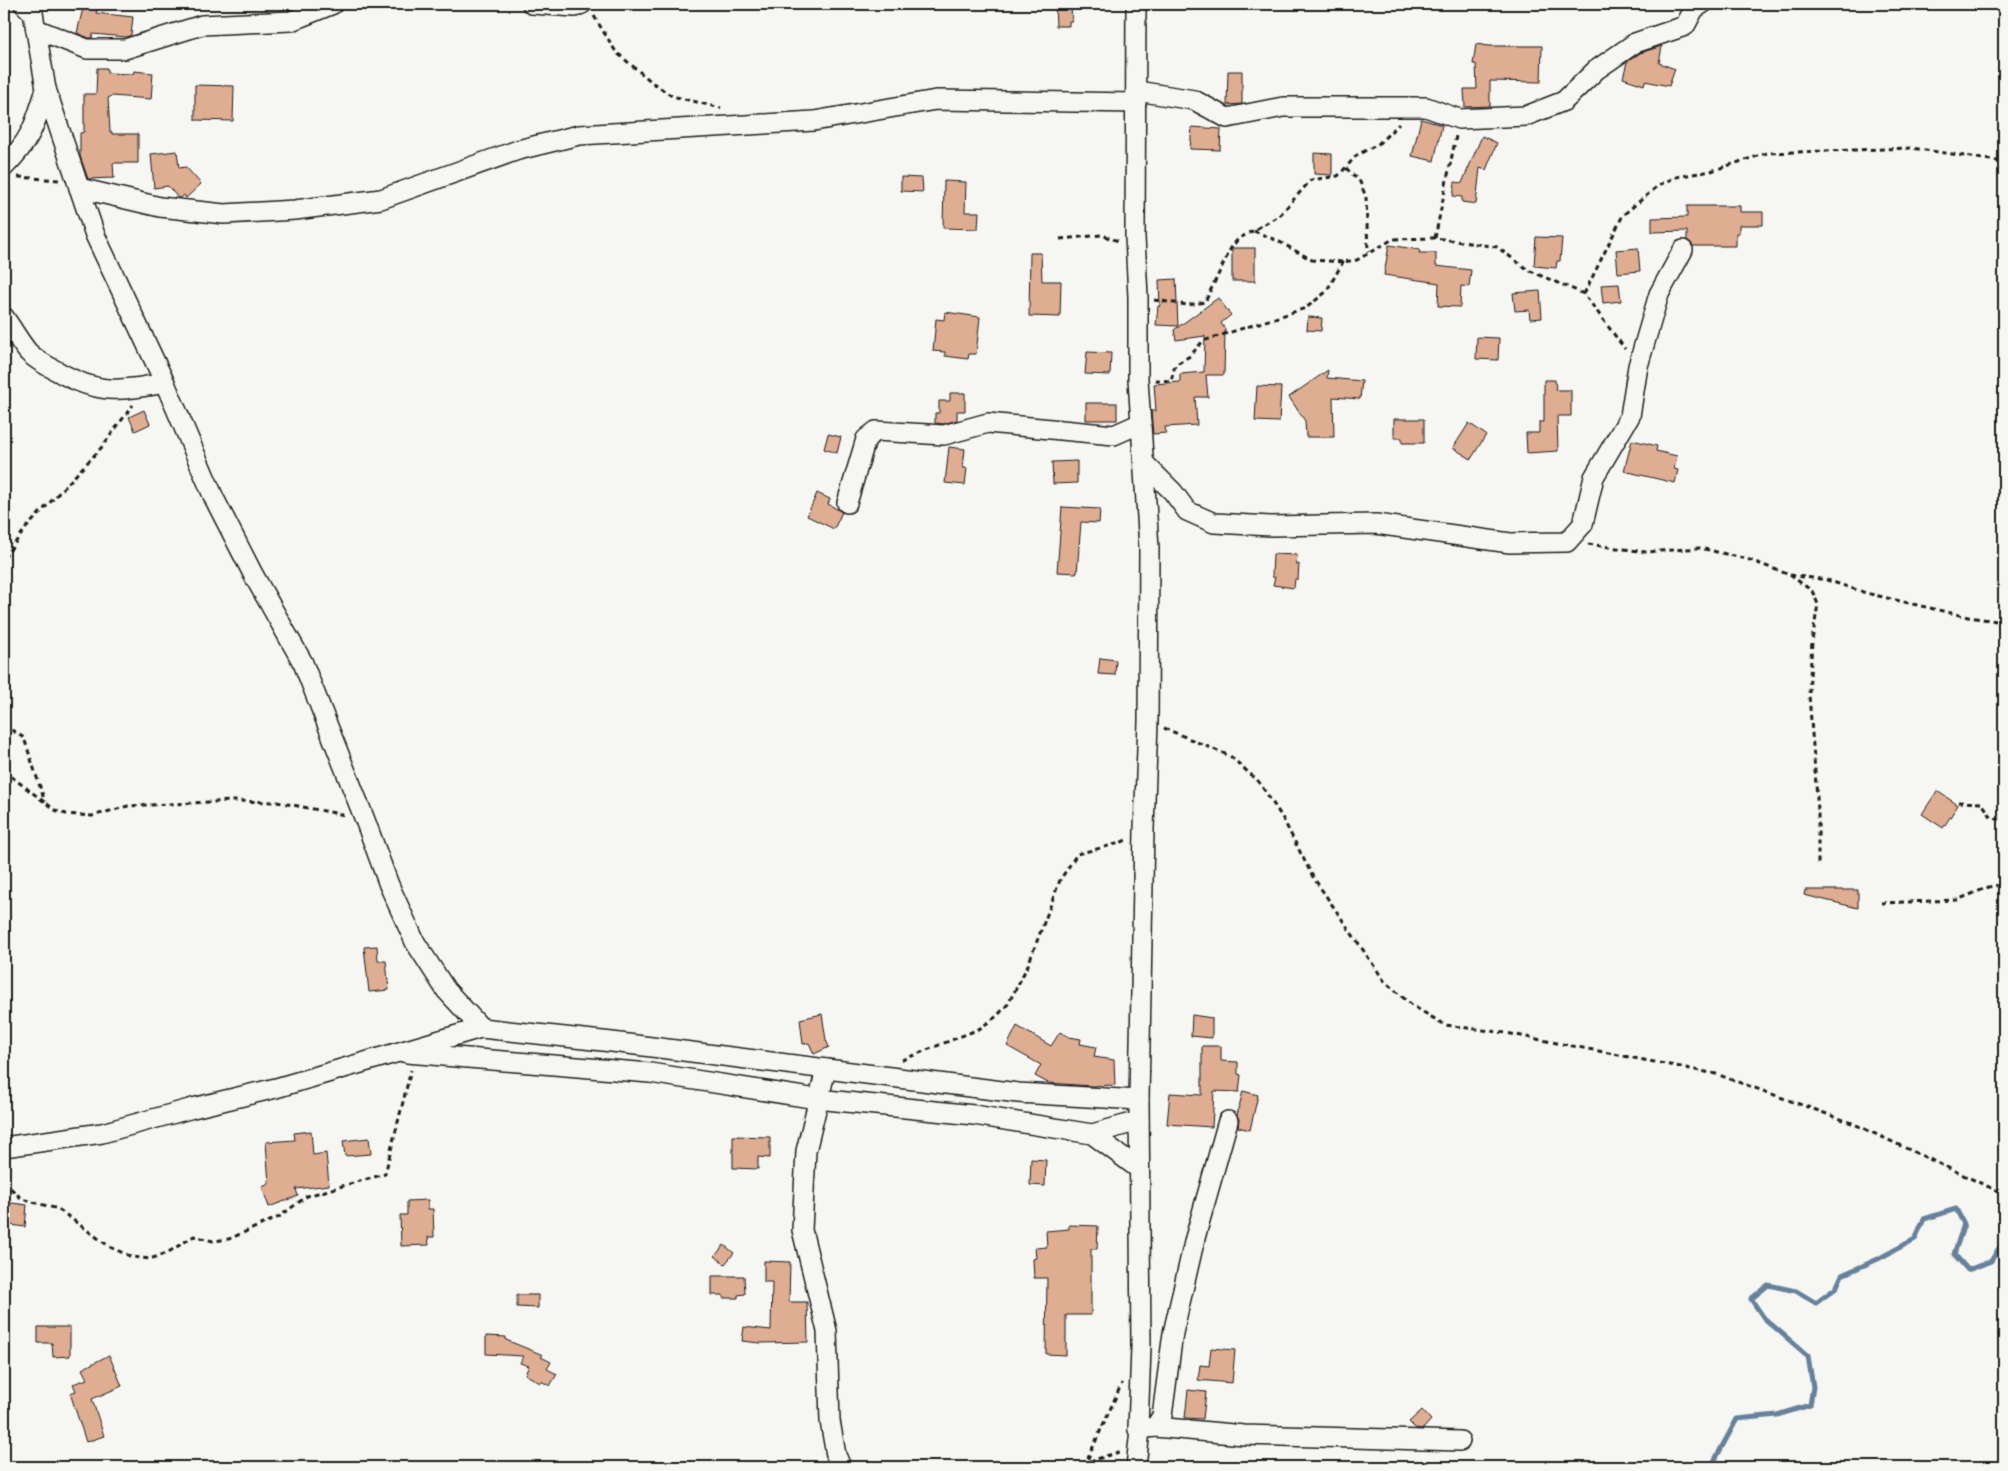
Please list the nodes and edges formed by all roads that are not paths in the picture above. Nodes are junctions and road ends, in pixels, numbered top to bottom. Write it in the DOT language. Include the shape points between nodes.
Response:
graph roads {
  1 [pos="333,4"];
  2 [pos="532,4"];
  3 [pos="1136,4"];
  4 [pos="1702,4"];
  5 [pos="586,8"];
  6 [pos="32,12"];
  7 [pos="46,89"];
  8 [pos="1136,97"];
  9 [pos="8,172"];
  10 [pos="78,183"];
  11 [pos="1684,250"];
  12 [pos="4,317"];
  13 [pos="165,383"];
  14 [pos="1141,423"];
  15 [pos="1144,463"];
  16 [pos="847,503"];
  17 [pos="481,1028"];
  18 [pos="407,1053"];
  19 [pos="826,1069"];
  20 [pos="817,1099"];
  21 [pos="1139,1100"];
  22 [pos="1139,1121"];
  23 [pos="1228,1121"];
  24 [pos="1092,1134"];
  25 [pos="4,1147"];
  26 [pos="1139,1169"];
  27 [pos="1143,1434"];
  28 [pos="1460,1441"];
  29 [pos="841,1467"];
  30 [pos="1136,1467"];
  1 -- 6 [label="street" via="291,21 202,25 125,49 87,50"];
  2 -- 5 [label="street"];
  3 -- 8 [label="street"];
  4 -- 8 [label="street" via="1694,9 1685,26 1636,43 1596,70 1564,101 1526,116 1459,119 1426,107 1283,107 1227,118 1194,100"];
  6 -- 7 [label="street"];
  7 -- 9 [label="street" via="34,126"];
  7 -- 10 [label="street"];
  8 -- 10 [label="street" via="936,100 814,121 579,135 518,150 382,199 295,210 224,214 160,207"];
  8 -- 14 [label="street" via="1135,237"];
  10 -- 13 [label="street" via="96,235"];
  11 -- 15 [label="street" via="1659,294 1638,366 1630,416 1594,477 1583,524 1567,542 1510,543 1376,524 1271,526 1214,523 1187,511"];
  12 -- 13 [label="street" via="29,353 71,380 101,390"];
  13 -- 17 [label="street" via="214,498 303,663 366,820 388,885 415,942 446,990"];
  14 -- 15 [label="street"];
  14 -- 16 [label="street" via="1114,435 988,423 944,435 876,431 866,439"];
  15 -- 21 [label="street" via="1149,548 1148,722"];
  17 -- 18 [label="street"];
  17 -- 19 [label="street"];
  18 -- 20 [label="street" via="650,1073"];
  18 -- 25 [label="street" via="102,1133"];
  19 -- 20 [label="street"];
  19 -- 21 [label="street" via="1018,1093"];
  20 -- 24 [label="street" via="974,1115"];
  20 -- 29 [label="street" via="806,1151 802,1230 827,1331 830,1421"];
  21 -- 22 [label="street"];
  22 -- 24 [label="street"];
  22 -- 26 [label="street"];
  23 -- 27 [label="street" via="1192,1247 1173,1333 1162,1416"];
  24 -- 26 [label="street"];
  26 -- 27 [label="street"];
  27 -- 28 [label="street"];
  27 -- 30 [label="street"];
}
